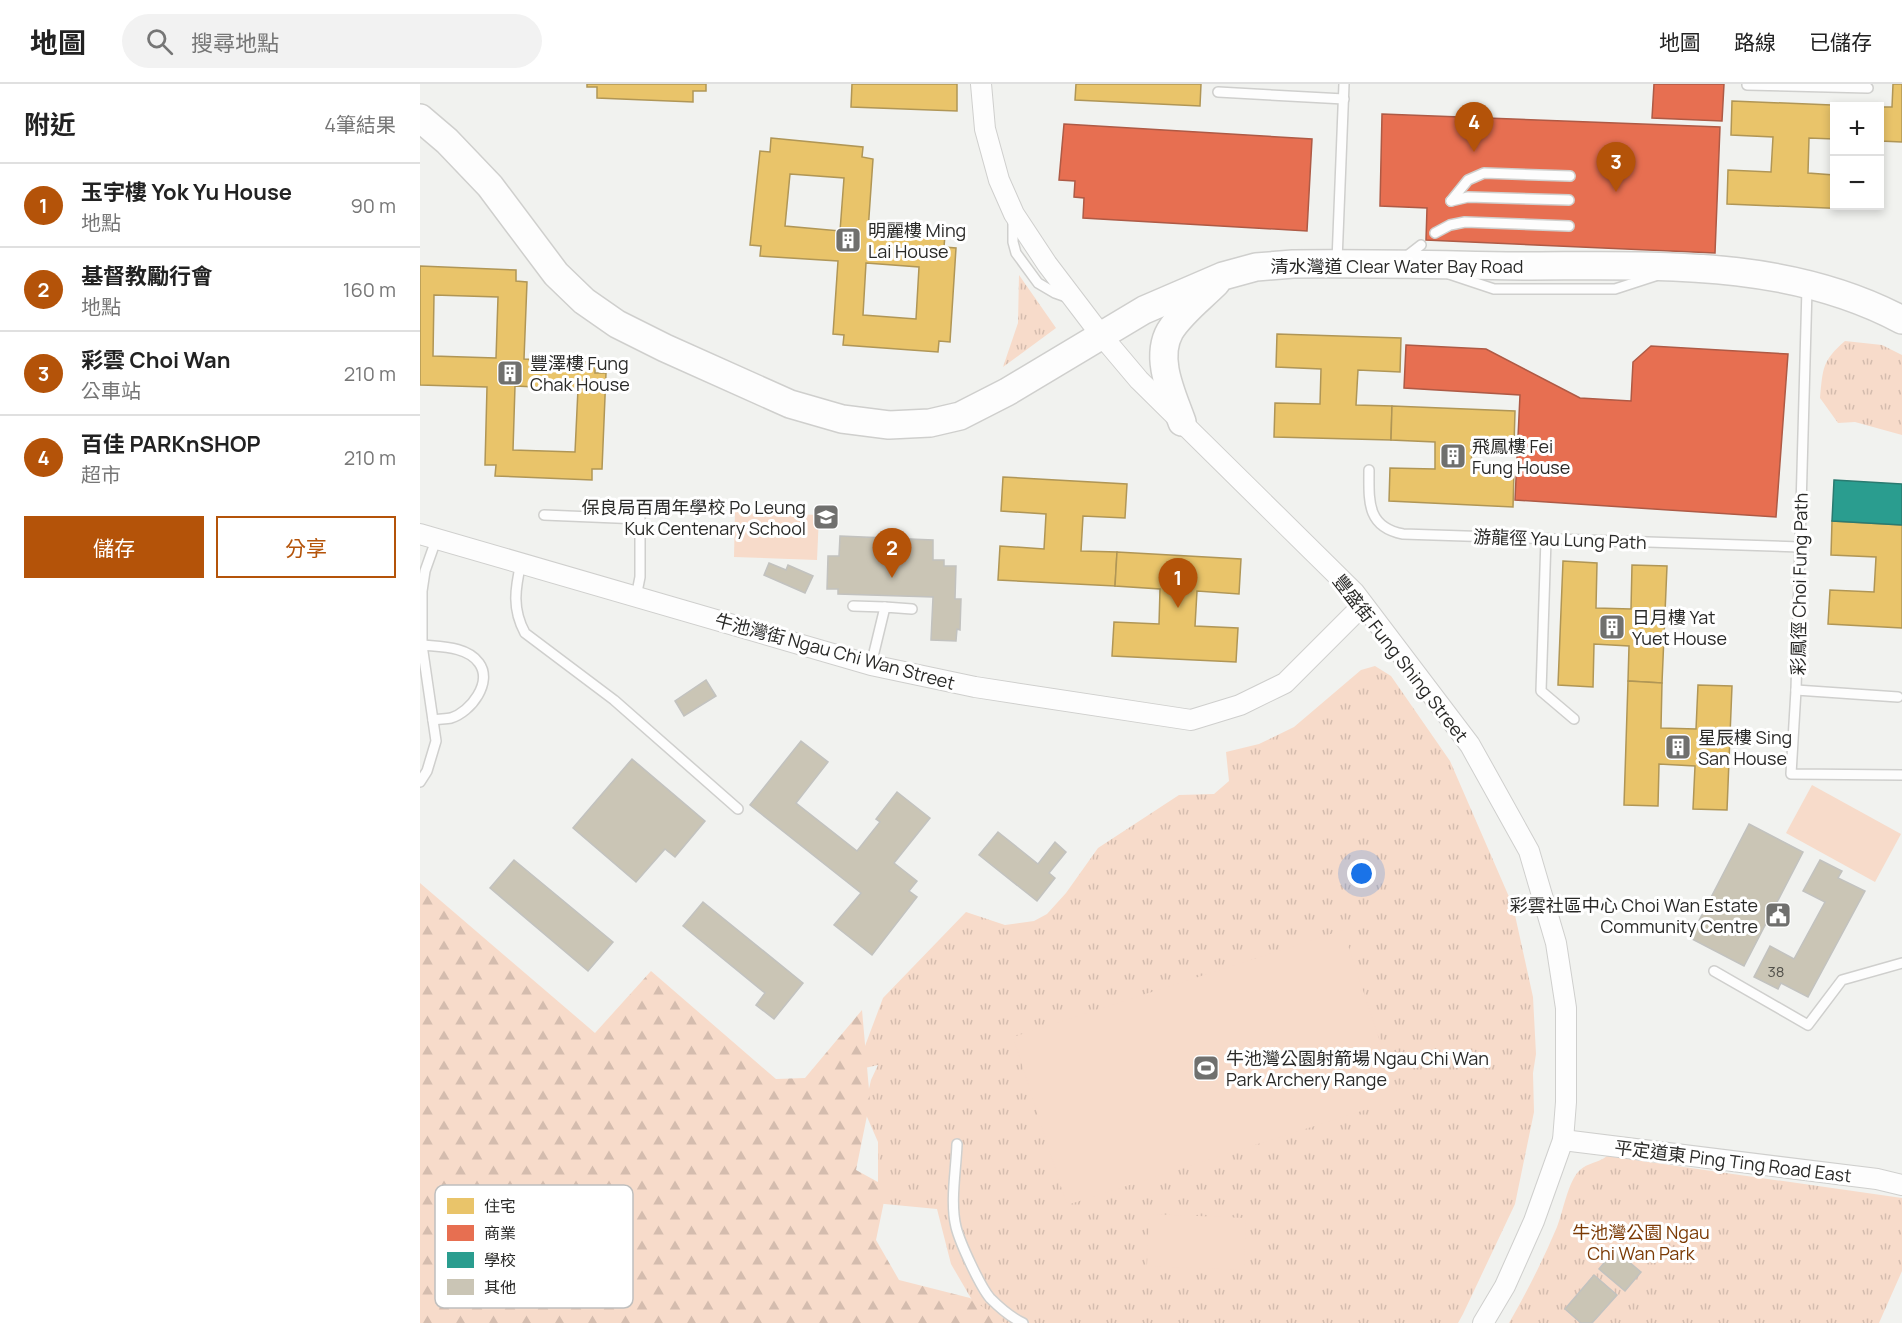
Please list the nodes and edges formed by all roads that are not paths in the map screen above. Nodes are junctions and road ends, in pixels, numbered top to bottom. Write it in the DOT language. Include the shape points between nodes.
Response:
graph roads {
  1 [pos="981,84"];
  2 [pos="1344,84"];
  3 [pos="1747,85"];
  4 [pos="1821,86"];
  5 [pos="1868,88"];
  6 [pos="1218,92"];
  7 [pos="1344,99"];
  8 [pos="420,118"];
  9 [pos="1570,176"];
  10 [pos="1569,200"];
  11 [pos="1569,226"];
  12 [pos="1435,233"];
  13 [pos="1337,263"];
  14 [pos="1223,276"];
  15 [pos="1807,283"];
  16 [pos="1902,320"];
  17 [pos="1101,335"];
  18 [pos="1182,423"];
  19 [pos="1369,470"];
  20 [pos="544,515"];
  21 [pos="428,537"];
  22 [pos="1546,539"];
  23 [pos="1800,547"];
  24 [pos="521,563"];
  25 [pos="421,591"];
  26 [pos="636,597"];
  27 [pos="1363,605"];
  28 [pos="854,606"];
  29 [pos="885,607"];
  30 [pos="912,609"];
  31 [pos="422,645"];
  32 [pos="871,665"];
  33 [pos="1796,690"];
  34 [pos="1898,697"];
  35 [pos="1574,719"];
  36 [pos="433,720"];
  37 [pos="1902,775"];
  38 [pos="420,782"];
  39 [pos="738,809"];
  40 [pos="1902,963"];
  41 [pos="1714,971"];
  42 [pos="1563,1140"];
  43 [pos="957,1144"];
  44 [pos="1902,1185"];
  45 [pos="1023,1323"];
  46 [pos="1483,1323"];
  1 -- 17 [label="street, 豐盛街 Fung Shing Street" via="985,129 999,180 1014,214"];
  2 -- 7 [label="lane"];
  3 -- 4 [label="lane"];
  4 -- 5 [label="lane"];
  6 -- 7 [label="lane"];
  7 -- 13 [label="lane"];
  8 -- 17 [label="main road, 清水灣道 Clear Water Bay Road" via="490,186 556,274 584,301 655,343 790,404 889,425 930,423 960,416 1007,392"];
  9 -- 10 [label="lane" via="1484,173 1468,180 1451,201 1468,196"];
  11 -- 12 [label="lane" via="1465,222"];
  13 -- 14 [label="main road, 清水灣道 Clear Water Bay Road" via="1256,267"];
  13 -- 15 [label="main road, 清水灣道 Clear Water Bay Road" via="1396,264 1426,255 1674,268 1719,265"];
  14 -- 17 [label="main road, 清水灣道 Clear Water Bay Road" via="1144,310"];
  14 -- 18 [label="main road" via="1169,332 1164,360"];
  15 -- 16 [label="main road, 清水灣道 Clear Water Bay Road"];
  15 -- 23 [label="lane, 彩鳳徑 Choi Fung Path"];
  17 -- 18 [label="street, 豐盛街 Fung Shing Street"];
  18 -- 27 [label="street, 豐盛街 Fung Shing Street"];
  19 -- 22 [label="lane, 游龍徑 Yau Lung Path" via="1372,512 1382,525 1396,533"];
  20 -- 26 [label="lane" via="640,519"];
  21 -- 24 [label="street, 牛池灣街 Ngau Chi Wan Street"];
  21 -- 25 [label="lane"];
  22 -- 23 [label="lane, 游龍徑 Yau Lung Path"];
  22 -- 35 [label="lane" via="1541,691"];
  23 -- 33 [label="lane, 彩鳳徑 Choi Fung Path"];
  24 -- 26 [label="street, 牛池灣街 Ngau Chi Wan Street"];
  24 -- 39 [label="lane" via="515,601 525,633 614,700"];
  25 -- 31 [label="lane"];
  26 -- 32 [label="street, 牛池灣街 Ngau Chi Wan Street"];
  27 -- 32 [label="street, 牛池灣街 Ngau Chi Wan Street" via="1285,683 1240,705 1191,720 975,687"];
  27 -- 42 [label="street, 豐盛街 Fung Shing Street" via="1470,745 1529,851 1556,943 1566,1008"];
  28 -- 29 [label="lane"];
  29 -- 30 [label="lane"];
  29 -- 32 [label="lane"];
  31 -- 36 [label="lane"];
  31 -- 36 [label="lane" via="461,650 479,663 483,673 479,694 471,706 452,718"];
  33 -- 34 [label="lane"];
  33 -- 37 [label="lane, 彩鳳徑 Choi Fung Path" via="1791,774"];
  36 -- 38 [label="lane" via="436,741"];
  40 -- 41 [label="lane" via="1842,980 1808,1025"];
  42 -- 44 [label="street, 平定道東 Ping Ting Road East"];
  42 -- 46 [label="street, 豐盛街 Fung Shing Street" via="1534,1221 1505,1286"];
  43 -- 45 [label="lane" via="956,1226 962,1243 990,1297"];
}
